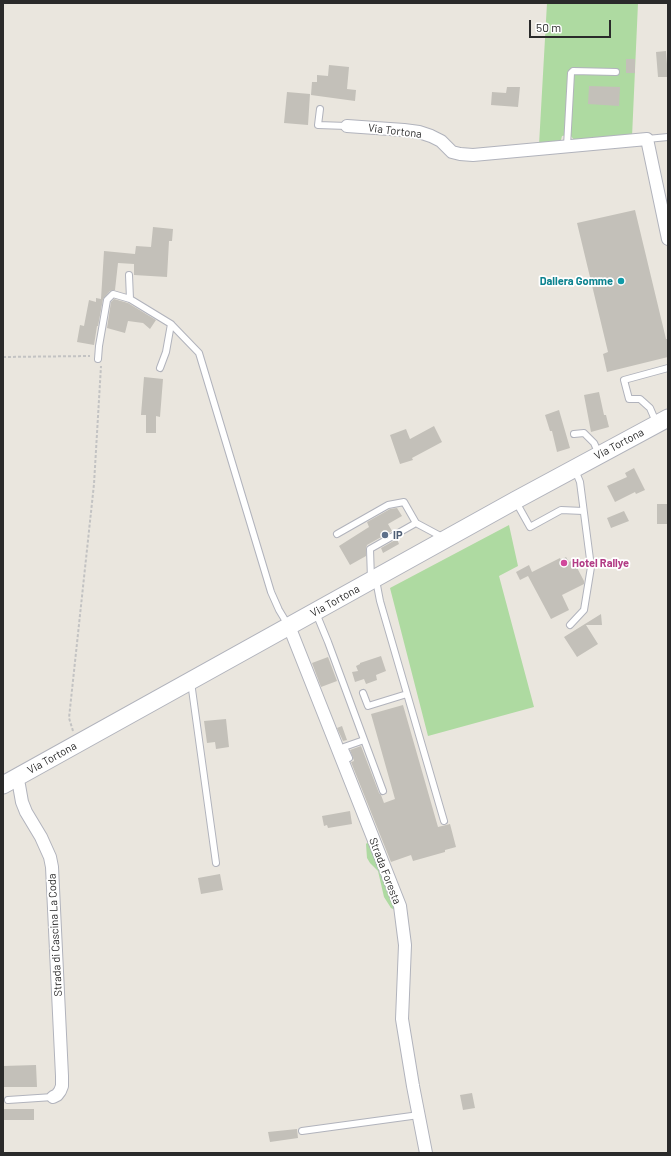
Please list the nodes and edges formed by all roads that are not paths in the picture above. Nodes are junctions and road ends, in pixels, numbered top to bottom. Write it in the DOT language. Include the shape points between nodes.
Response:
graph roads {
  1 [pos="616,72"];
  2 [pos="320,109"];
  3 [pos="347,126"];
  4 [pos="668,137"];
  5 [pos="647,139"];
  6 [pos="567,146"];
  7 [pos="668,239"];
  8 [pos="129,275"];
  9 [pos="130,299"];
  10 [pos="171,324"];
  11 [pos="98,358"];
  12 [pos="160,368"];
  13 [pos="668,368"];
  14 [pos="662,421"];
  15 [pos="574,434"];
  16 [pos="600,455"];
  17 [pos="574,469"];
  18 [pos="516,500"];
  19 [pos="583,510"];
  20 [pos="416,523"];
  21 [pos="337,534"];
  22 [pos="446,539"];
  23 [pos="373,580"];
  24 [pos="316,611"];
  25 [pos="570,625"];
  26 [pos="289,626"];
  27 [pos="191,681"];
  28 [pos="364,693"];
  29 [pos="407,694"];
  30 [pos="364,740"];
  31 [pos="348,758"];
  32 [pos="9,781"];
  33 [pos="383,791"];
  34 [pos="444,821"];
  35 [pos="216,863"];
  36 [pos="53,1097"];
  37 [pos="8,1100"];
  38 [pos="419,1115"];
  39 [pos="302,1131"];
  40 [pos="426,1153"];
  1 -- 6 [label="lane" via="571,73"];
  2 -- 3 [label="lane" via="318,125"];
  3 -- 6 [label="street, Via Tortona" via="419,132 441,141 452,152 460,154"];
  4 -- 5 [label="lane"];
  5 -- 6 [label="street, Via Tortona"];
  5 -- 7 [label="street"];
  8 -- 9 [label="lane"];
  9 -- 10 [label="lane"];
  9 -- 11 [label="lane" via="113,294 107,300"];
  10 -- 12 [label="lane"];
  10 -- 26 [label="lane" via="199,353 271,592"];
  13 -- 14 [label="lane" via="624,380 630,398 640,399"];
  14 -- 16 [label="main road, Via Tortona"];
  15 -- 16 [label="lane" via="584,433 594,443"];
  16 -- 17 [label="main road, Via Tortona"];
  17 -- 18 [label="main road, Via Tortona"];
  17 -- 19 [label="lane" via="580,482"];
  18 -- 19 [label="lane" via="530,527 561,510"];
  18 -- 22 [label="main road, Via Tortona"];
  19 -- 25 [label="lane" via="591,567 584,610"];
  20 -- 21 [label="lane" via="404,502 388,505"];
  20 -- 22 [label="lane"];
  20 -- 23 [label="lane" via="370,549"];
  22 -- 23 [label="main road, Via Tortona"];
  23 -- 24 [label="main road, Via Tortona"];
  23 -- 29 [label="lane"];
  24 -- 26 [label="main road, Via Tortona"];
  24 -- 30 [label="lane"];
  26 -- 27 [label="main road, Via Tortona"];
  26 -- 38 [label="street, Strada Foresta" via="400,906 405,946 402,1019"];
  27 -- 32 [label="main road, Via Tortona"];
  27 -- 35 [label="lane"];
  28 -- 29 [label="lane" via="368,706"];
  29 -- 34 [label="lane"];
  30 -- 31 [label="lane" via="344,747"];
  30 -- 33 [label="lane"];
  32 -- 36 [label="street, Strada di Cascina La Coda" via="18,785 26,812 41,836 52,867 62,1076 60,1091"];
  36 -- 37 [label="lane"];
  38 -- 39 [label="lane"];
  38 -- 40 [label="street, Strada Foresta"];
}
